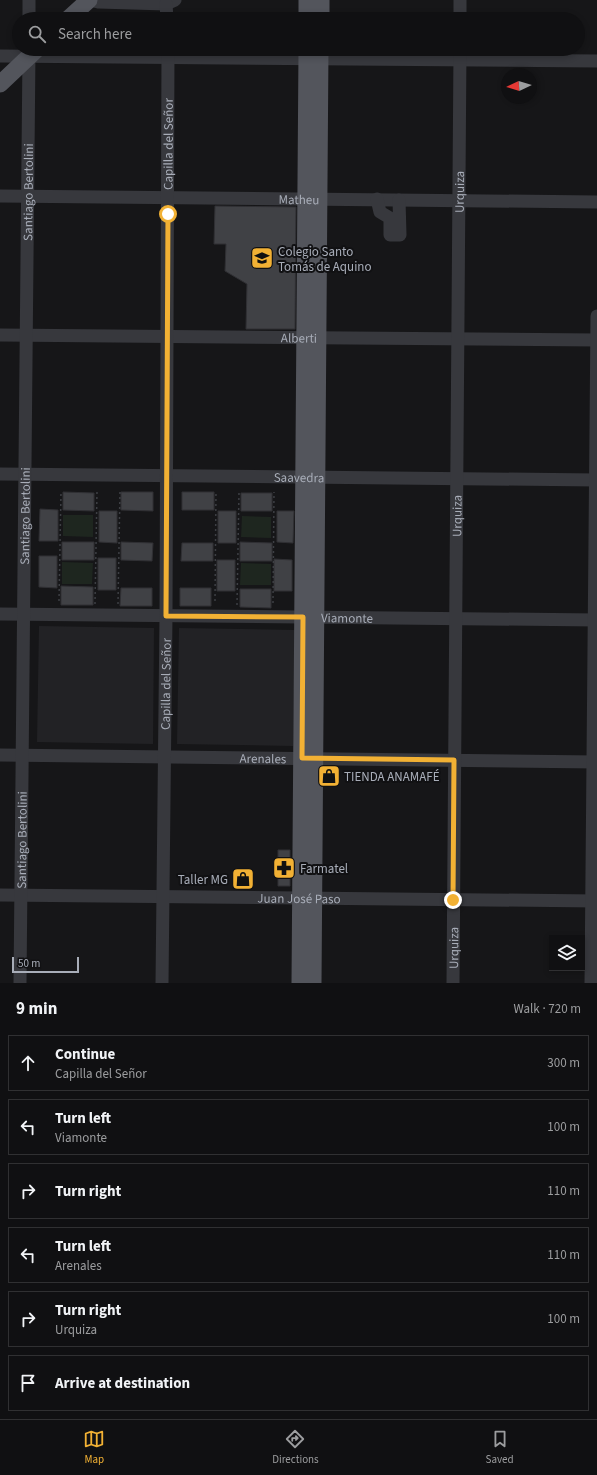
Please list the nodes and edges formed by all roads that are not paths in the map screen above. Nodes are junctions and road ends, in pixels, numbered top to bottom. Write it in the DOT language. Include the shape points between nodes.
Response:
graph roads {
  1 [pos="29,0"];
  2 [pos="89,0"];
  3 [pos="307,0"];
  4 [pos="321,0"];
  5 [pos="460,0"];
  6 [pos="170,2"];
  7 [pos="29,12"];
  8 [pos="76,12"];
  9 [pos="168,12"];
  10 [pos="307,12"];
  11 [pos="321,12"];
  12 [pos="460,12"];
  13 [pos="12,54"];
  14 [pos="0,56"];
  15 [pos="28,56"];
  16 [pos="32,56"];
  17 [pos="168,56"];
  18 [pos="314,56"];
  19 [pos="460,56"];
  20 [pos="499,56"];
  21 [pos="597,61"];
  22 [pos="0,84"];
  23 [pos="0,196"];
  24 [pos="28,196"];
  25 [pos="168,197"];
  26 [pos="312,199"];
  27 [pos="377,200"];
  28 [pos="399,200"];
  29 [pos="458,200"];
  30 [pos="597,202"];
  31 [pos="597,316"];
  32 [pos="0,335"];
  33 [pos="26,335"];
  34 [pos="167,336"];
  35 [pos="311,337"];
  36 [pos="457,339"];
  37 [pos="597,340"];
  38 [pos="0,474"];
  39 [pos="25,474"];
  40 [pos="167,476"];
  41 [pos="310,477"];
  42 [pos="456,479"];
  43 [pos="596,480"];
  44 [pos="0,614"];
  45 [pos="24,615"];
  46 [pos="166,616"];
  47 [pos="309,617"];
  48 [pos="455,619"];
  49 [pos="596,620"];
  50 [pos="0,755"];
  51 [pos="22,756"];
  52 [pos="164,757"];
  53 [pos="308,758"];
  54 [pos="454,760"];
  55 [pos="595,762"];
  56 [pos="0,895"];
  57 [pos="21,895"];
  58 [pos="163,897"];
  59 [pos="307,898"];
  60 [pos="453,900"];
  61 [pos="595,901"];
  62 [pos="20,983"];
  63 [pos="162,983"];
  64 [pos="300,983"];
  65 [pos="313,983"];
  66 [pos="452,983"];
  67 [pos="591,983"];
  1 -- 7 [label="street"];
  2 -- 6 [label="street"];
  2 -- 8 [label="main road"];
  3 -- 10 [label="main road"];
  4 -- 11 [label="main road"];
  5 -- 12 [label="street"];
  6 -- 9 [label="street"];
  13 -- 14 [label="street"];
  15 -- 22 [label="main road"];
  16 -- 24 [label="street, Santiago Bertolini"];
  17 -- 25 [label="street, Capilla del Señor"];
  18 -- 26 [label="main road"];
  19 -- 29 [label="street, Urquiza"];
  20 -- 21 [label="street"];
  23 -- 24 [label="street, Matheu"];
  24 -- 25 [label="street, Matheu"];
  24 -- 33 [label="street, Santiago Bertolini"];
  25 -- 26 [label="street, Matheu"];
  25 -- 34 [label="street, Capilla del Señor"];
  26 -- 27 [label="street, Matheu"];
  26 -- 35 [label="main road"];
  27 -- 28 [label="street, Matheu"];
  27 -- 28 [label="street" via="380,212 390,218 390,235 400,235"];
  28 -- 29 [label="street, Matheu"];
  29 -- 30 [label="street, Matheu"];
  29 -- 36 [label="street, Urquiza"];
  31 -- 37 [label="street"];
  32 -- 33 [label="street, Alberti"];
  33 -- 34 [label="street, Alberti"];
  33 -- 39 [label="street, Santiago Bertolini"];
  34 -- 35 [label="street, Alberti"];
  34 -- 40 [label="street, Capilla del Señor"];
  35 -- 36 [label="street, Alberti"];
  35 -- 41 [label="main road"];
  36 -- 37 [label="street, Alberti"];
  36 -- 42 [label="street, Urquiza"];
  37 -- 43 [label="street"];
  38 -- 39 [label="street, Saavedra"];
  39 -- 40 [label="street, Saavedra"];
  39 -- 45 [label="street, Santiago Bertolini"];
  40 -- 41 [label="street, Saavedra"];
  40 -- 46 [label="street, Capilla del Señor"];
  41 -- 42 [label="street, Saavedra"];
  41 -- 47 [label="main road"];
  42 -- 43 [label="street, Saavedra"];
  42 -- 48 [label="street, Urquiza"];
  43 -- 49 [label="street"];
  44 -- 45 [label="street, Viamonte"];
  45 -- 46 [label="street, Viamonte"];
  45 -- 51 [label="street, Santiago Bertolini"];
  46 -- 47 [label="street, Viamonte"];
  46 -- 52 [label="street, Capilla del Señor"];
  47 -- 48 [label="street, Viamonte"];
  47 -- 53 [label="main road"];
  48 -- 49 [label="street, Viamonte"];
  48 -- 54 [label="street, Urquiza"];
  49 -- 55 [label="street"];
  50 -- 51 [label="street, Arenales"];
  51 -- 52 [label="street, Arenales"];
  51 -- 57 [label="street, Santiago Bertolini"];
  52 -- 53 [label="street, Arenales"];
  52 -- 58 [label="street, Capilla del Señor"];
  53 -- 54 [label="street, Arenales"];
  53 -- 59 [label="main road"];
  54 -- 55 [label="street, Arenales"];
  54 -- 60 [label="street, Urquiza"];
  55 -- 61 [label="street"];
  56 -- 57 [label="street, Juan José Paso"];
  57 -- 58 [label="street, Juan José Paso"];
  57 -- 62 [label="street, Santiago Bertolini"];
  58 -- 59 [label="street, Juan José Paso"];
  58 -- 63 [label="street, Capilla del Señor"];
  59 -- 60 [label="street, Juan José Paso"];
  59 -- 64 [label="main road"];
  59 -- 65 [label="main road"];
  60 -- 61 [label="street, Juan José Paso"];
  60 -- 66 [label="street, Urquiza"];
  61 -- 67 [label="street"];
}
